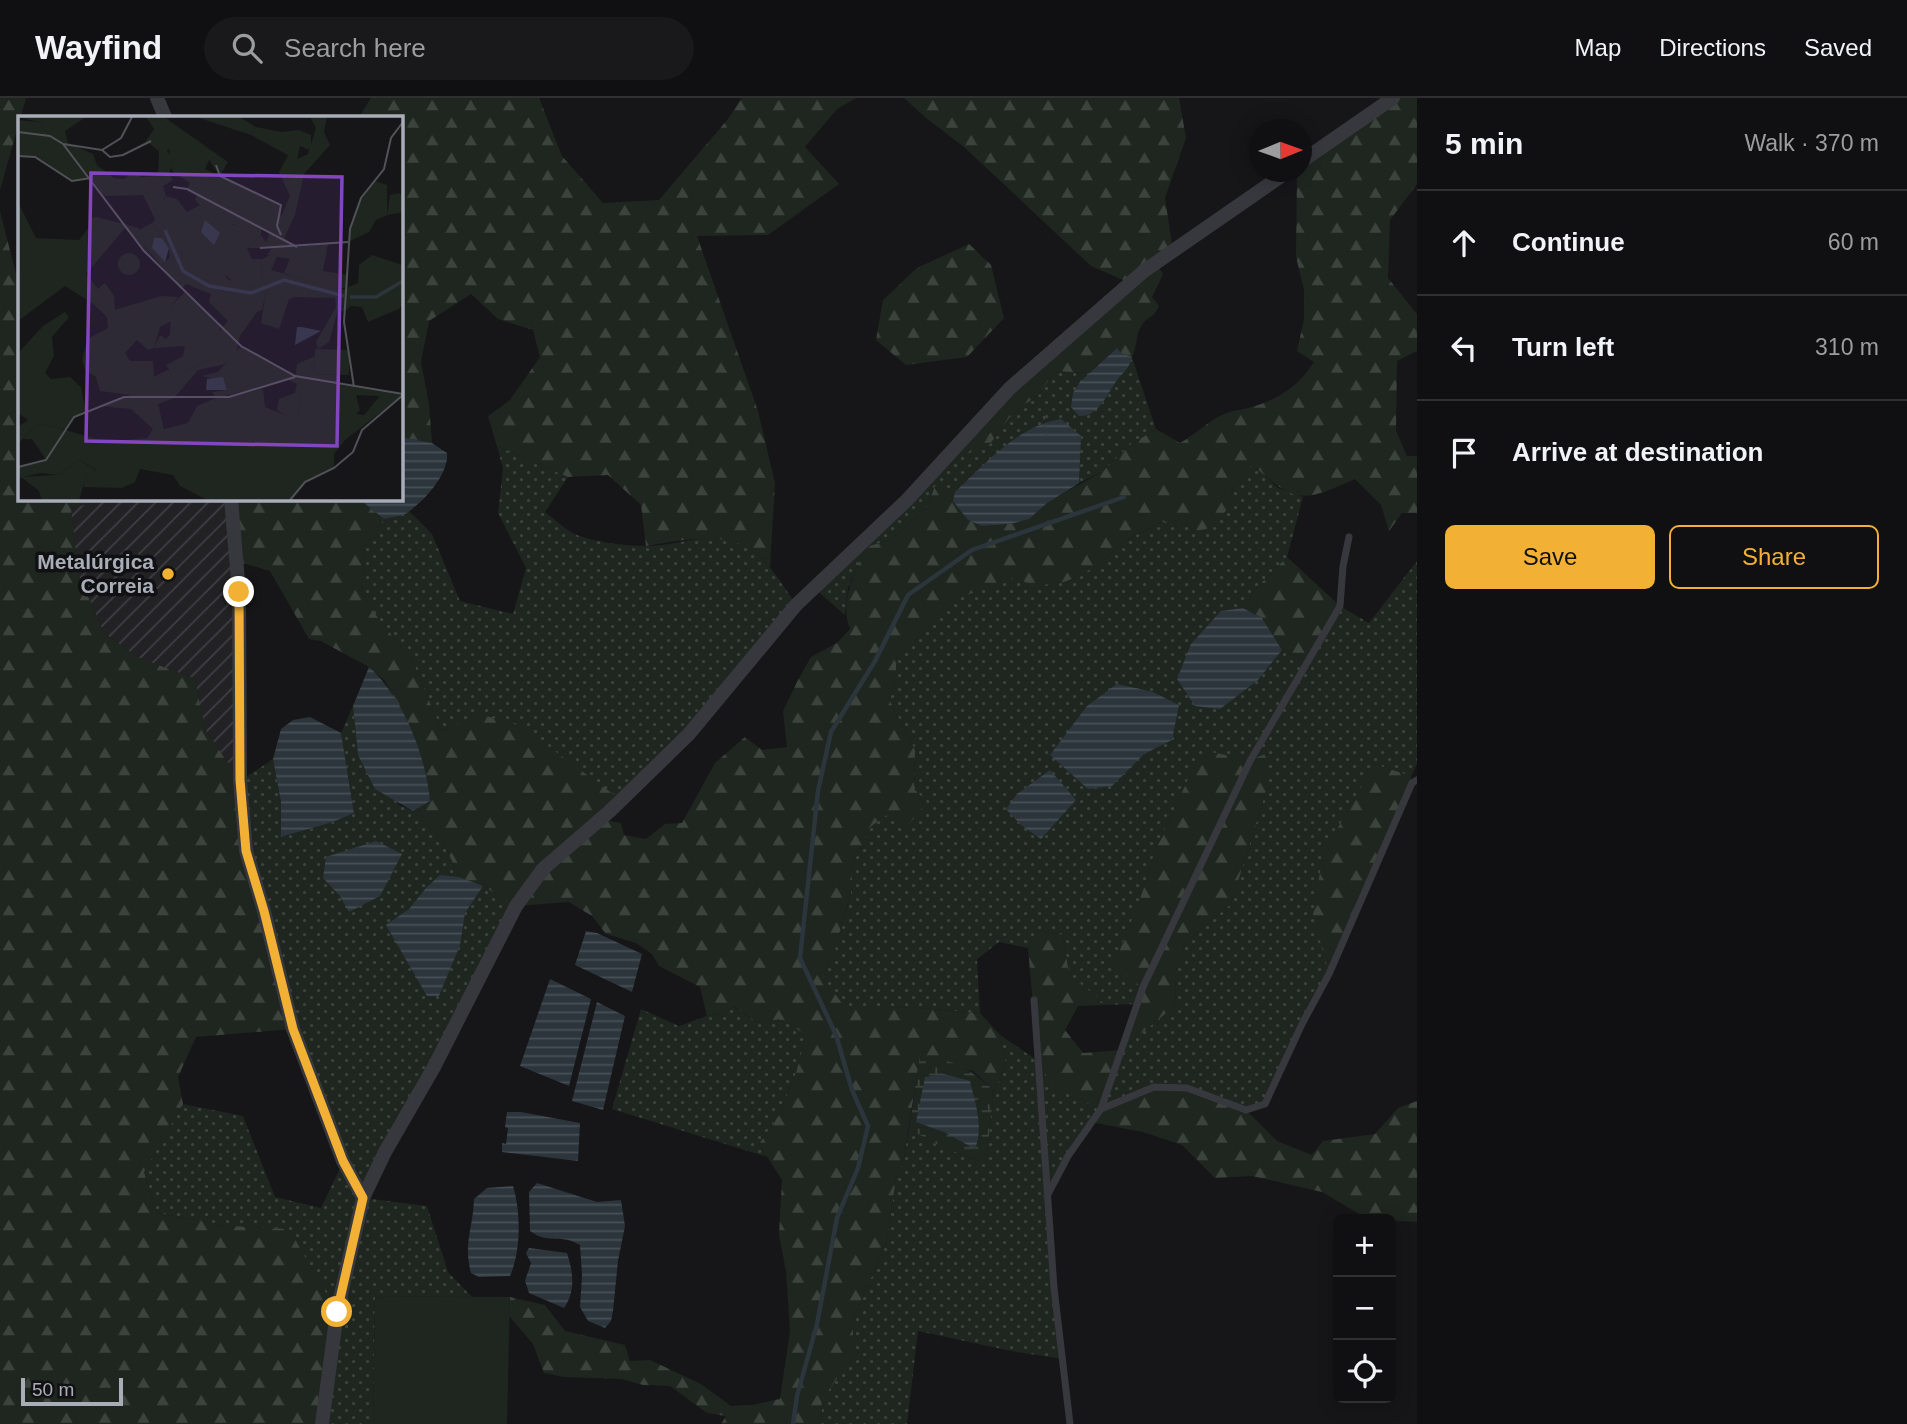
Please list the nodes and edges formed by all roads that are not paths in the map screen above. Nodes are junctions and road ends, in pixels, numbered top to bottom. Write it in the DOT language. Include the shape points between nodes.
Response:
graph roads {
  1 [pos="157,98"];
  2 [pos="1392,98"];
  3 [pos="165,116"];
  4 [pos="1312,153"];
  5 [pos="1273,182"];
  6 [pos="231,500"];
  7 [pos="1349,537"];
  8 [pos="1417,780"];
  9 [pos="1034,1000"];
  10 [pos="1101,1109"];
  11 [pos="1047,1196"];
  12 [pos="363,1198"];
  13 [pos="322,1424"];
  14 [pos="1070,1424"];
  1 -- 3 [label="street"];
  2 -- 4 [label="street"];
  5 -- 12 [label="street" via="1144,271 1010,388 907,500 796,605 689,734 543,869 516,906"];
  6 -- 12 [label="street" via="239,592 240,780 246,851 293,1029 343,1161"];
  7 -- 10 [label="lane" via="1340,606 1250,761 1143,987"];
  8 -- 10 [label="lane" via="1265,1104 1246,1110 1187,1088 1154,1087"];
  9 -- 11 [label="lane"];
  10 -- 11 [label="lane"];
  11 -- 14 [label="lane"];
  12 -- 13 [label="street" via="337,1312"];
}
